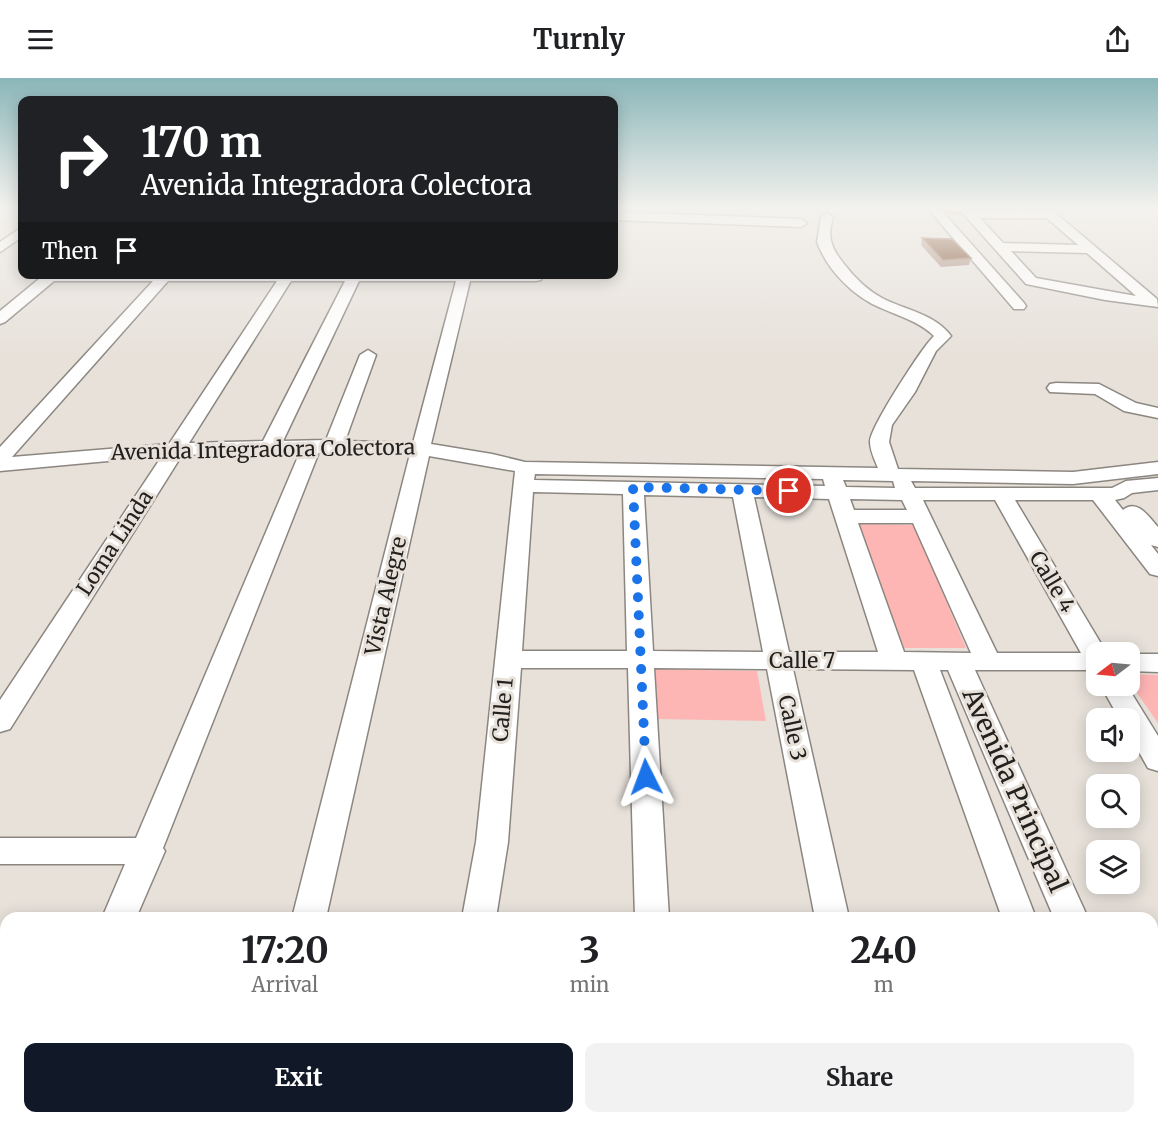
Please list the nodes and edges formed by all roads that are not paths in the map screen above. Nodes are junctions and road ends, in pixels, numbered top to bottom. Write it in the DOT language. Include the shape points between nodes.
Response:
graph roads {
  1 [pos="832,259"];
  2 [pos="977,259"];
  3 [pos="1009,259"];
  4 [pos="1102,259"];
  5 [pos="49,279"];
  6 [pos="170,279"];
  7 [pos="286,279"];
  8 [pos="354,279"];
  9 [pos="464,279"];
  10 [pos="1155,304"];
  11 [pos="1019,306"];
  12 [pos="0,319"];
  13 [pos="368,355"];
  14 [pos="1056,388"];
  15 [pos="1158,413"];
  16 [pos="323,445"];
  17 [pos="270,447"];
  18 [pos="421,447"];
  19 [pos="176,449"];
  20 [pos="0,459"];
  21 [pos="0,465"];
  22 [pos="1158,468"];
  23 [pos="894,476"];
  24 [pos="834,483"];
  25 [pos="1158,484"];
  26 [pos="524,485"];
  27 [pos="1108,493"];
  28 [pos="633,494"];
  29 [pos="908,495"];
  30 [pos="743,496"];
  31 [pos="1005,502"];
  32 [pos="844,516"];
  33 [pos="921,517"];
  34 [pos="1158,540"];
  35 [pos="1158,569"];
  36 [pos="1087,642"];
  37 [pos="507,659"];
  38 [pos="640,660"];
  39 [pos="777,661"];
  40 [pos="894,661"];
  41 [pos="924,662"];
  42 [pos="958,662"];
  43 [pos="988,662"];
  44 [pos="1086,662"];
  45 [pos="1140,663"];
  46 [pos="1158,663"];
  47 [pos="1120,696"];
  48 [pos="0,722"];
  49 [pos="1158,760"];
  50 [pos="0,850"];
  51 [pos="148,850"];
  52 [pos="122,912"];
  53 [pos="310,912"];
  54 [pos="480,912"];
  55 [pos="652,912"];
  56 [pos="831,912"];
  57 [pos="1017,912"];
  58 [pos="1068,912"];
  1 -- 23 [label="street, Avenida Principal" via="847,278 876,300 932,326 943,336 929,349 883,425 879,442"];
  2 -- 11 [label="street"];
  3 -- 10 [label="street" via="1031,281"];
  4 -- 10 [label="street"];
  5 -- 12 [label="street"];
  6 -- 20 [label="street"];
  7 -- 19 [label="street, Loma Linda"];
  8 -- 17 [label="street"];
  9 -- 18 [label="street, Vista Alegre"];
  13 -- 16 [label="street"];
  14 -- 15 [label="street" via="1099,389 1130,407"];
  16 -- 17 [label="street, Avenida Integradora Colectora"];
  16 -- 18 [label="street, Avenida Integradora Colectora"];
  16 -- 51 [label="street"];
  17 -- 19 [label="street, Avenida Integradora Colectora"];
  18 -- 26 [label="street, Avenida Integradora Colectora" via="472,455"];
  18 -- 53 [label="street, Vista Alegre"];
  19 -- 21 [label="street, Avenida Integradora Colectora" via="115,451"];
  19 -- 48 [label="street, Loma Linda"];
  22 -- 27 [label="street, Avenida Integradora Colectora"];
  23 -- 24 [label="street, Avenida Integradora Colectora"];
  23 -- 27 [label="street, Avenida Integradora Colectora" via="1073,478"];
  23 -- 29 [label="street, Avenida Principal"];
  24 -- 26 [label="street, Avenida Integradora Colectora"];
  24 -- 29 [label="street, Avenida Integradora Colectora"];
  24 -- 30 [label="street, Avenida Integradora Colectora"];
  24 -- 32 [label="street"];
  25 -- 27 [label="street, Avenida Integradora Colectora"];
  26 -- 28 [label="street, Avenida Integradora Colectora"];
  26 -- 37 [label="street, Calle 1"];
  27 -- 31 [label="street, Avenida Integradora Colectora"];
  27 -- 34 [label="street"];
  27 -- 35 [label="street"];
  28 -- 30 [label="street, Avenida Integradora Colectora"];
  28 -- 38 [label="street"];
  29 -- 31 [label="street, Avenida Integradora Colectora"];
  29 -- 33 [label="street, Avenida Principal"];
  30 -- 39 [label="street, Calle 3"];
  31 -- 36 [label="street, Calle 4"];
  32 -- 33 [label="street"];
  32 -- 40 [label="street"];
  33 -- 43 [label="street, Avenida Principal"];
  37 -- 38 [label="street, Calle 7"];
  37 -- 54 [label="street, Calle 1" via="492,842"];
  38 -- 39 [label="street, Calle 7"];
  38 -- 55 [label="street"];
  39 -- 40 [label="street, Calle 7"];
  39 -- 56 [label="street, Calle 3"];
  40 -- 41 [label="street, Calle 7"];
  41 -- 42 [label="street, Calle 7"];
  41 -- 57 [label="street, Avenida Principal"];
  42 -- 43 [label="street, Calle 7"];
  42 -- 58 [label="street, Avenida Principal"];
  43 -- 44 [label="street, Calle 7"];
  45 -- 46 [label="street"];
  47 -- 49 [label="street"];
  50 -- 51 [label="street"];
  51 -- 52 [label="street"];
}
